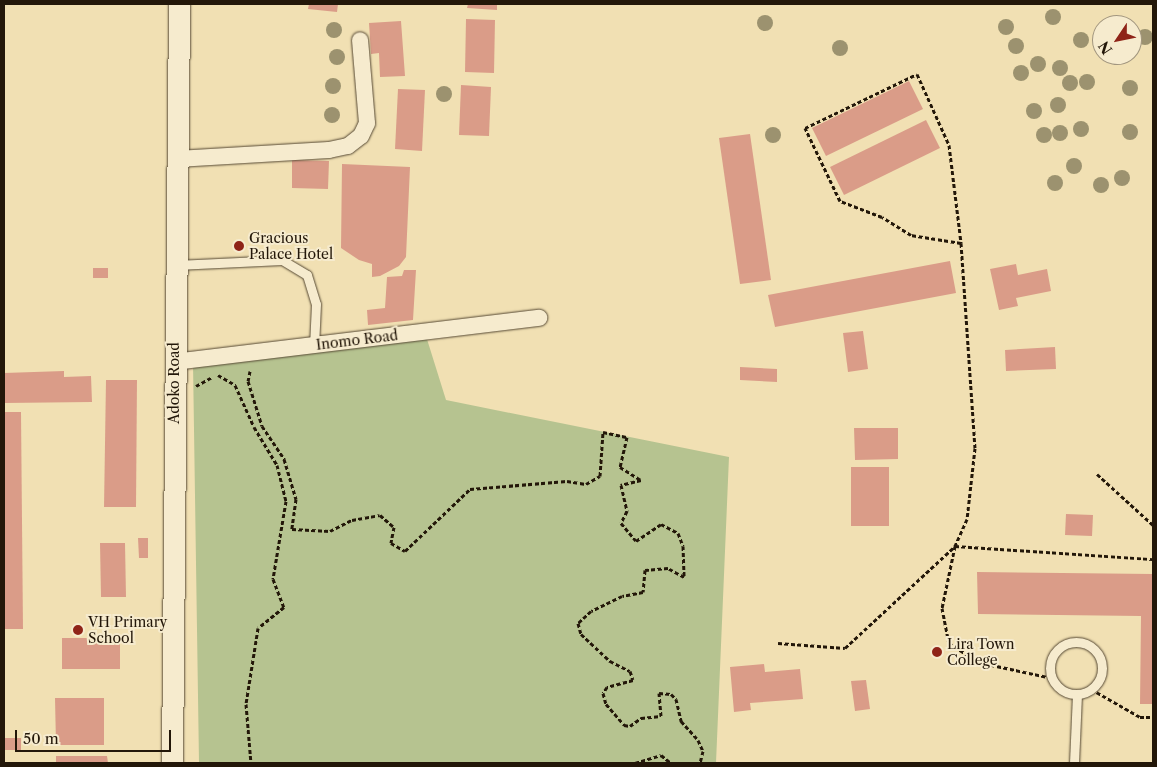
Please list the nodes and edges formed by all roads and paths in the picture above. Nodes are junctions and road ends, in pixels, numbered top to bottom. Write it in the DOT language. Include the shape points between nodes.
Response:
graph roads {
  1 [pos="178,4"];
  2 [pos="360,40"];
  3 [pos="176,159"];
  4 [pos="961,243"];
  5 [pos="174,265"];
  6 [pos="540,318"];
  7 [pos="314,346"];
  8 [pos="174,362"];
  9 [pos="251,364"];
  10 [pos="193,380"];
  11 [pos="1098,474"];
  12 [pos="1153,525"];
  13 [pos="955,546"];
  14 [pos="1153,559"];
  15 [pos="778,643"];
  16 [pos="1052,678"];
  17 [pos="1091,689"];
  18 [pos="1078,694"];
  19 [pos="1153,717"];
  20 [pos="172,763"];
  21 [pos="251,763"];
  22 [pos="635,763"];
  23 [pos="671,763"];
  24 [pos="700,763"];
  25 [pos="1074,763"];
  1 -- 3 [label="street, Adoko Road"];
  2 -- 3 [label="street" via="367,123 360,136 348,146 329,150"];
  3 -- 5 [label="street, Adoko Road"];
  4 -- 4 [label="path" via="949,145 917,74 805,128 840,201 882,217 911,235"];
  4 -- 13 [label="path" via="975,448 967,520"];
  5 -- 7 [label="lane" via="282,260 307,275 316,304"];
  5 -- 8 [label="street, Adoko Road"];
  6 -- 7 [label="street, Inomo Road"];
  7 -- 8 [label="street, Inomo Road"];
  8 -- 20 [label="street, Adoko Road"];
  9 -- 24 [label="path" via="248,381 262,426 284,459 296,499 292,529 330,531 352,520 380,515 394,528 391,543 405,551 470,489 567,482 586,484 600,476 603,432 627,436 620,467 641,480 622,485 627,511 621,524 636,541 661,524 678,533 683,546 684,576 668,568 645,570 643,592 622,596 591,611 578,623 581,634 610,661 630,672 633,680 607,687 603,693 606,704 624,725 661,716 660,693 671,694 676,699 681,721 703,751"];
  10 -- 21 [label="path" via="193,388 217,375 235,385 277,466 286,501 273,579 284,607 258,628 246,704"];
  11 -- 12 [label="path"];
  13 -- 14 [label="path"];
  13 -- 15 [label="path" via="845,648"];
  13 -- 16 [label="path" via="942,608 949,644 978,662"];
  16 -- 17 [label="lane" via="1051,661 1061,647 1069,643 1087,645 1099,657 1101,666 1097,683"];
  16 -- 18 [label="lane" via="1062,690"];
  17 -- 18 [label="lane"];
  17 -- 19 [label="path" via="1140,717"];
  18 -- 25 [label="lane"];
  22 -- 23 [label="path" via="661,755"];
}
